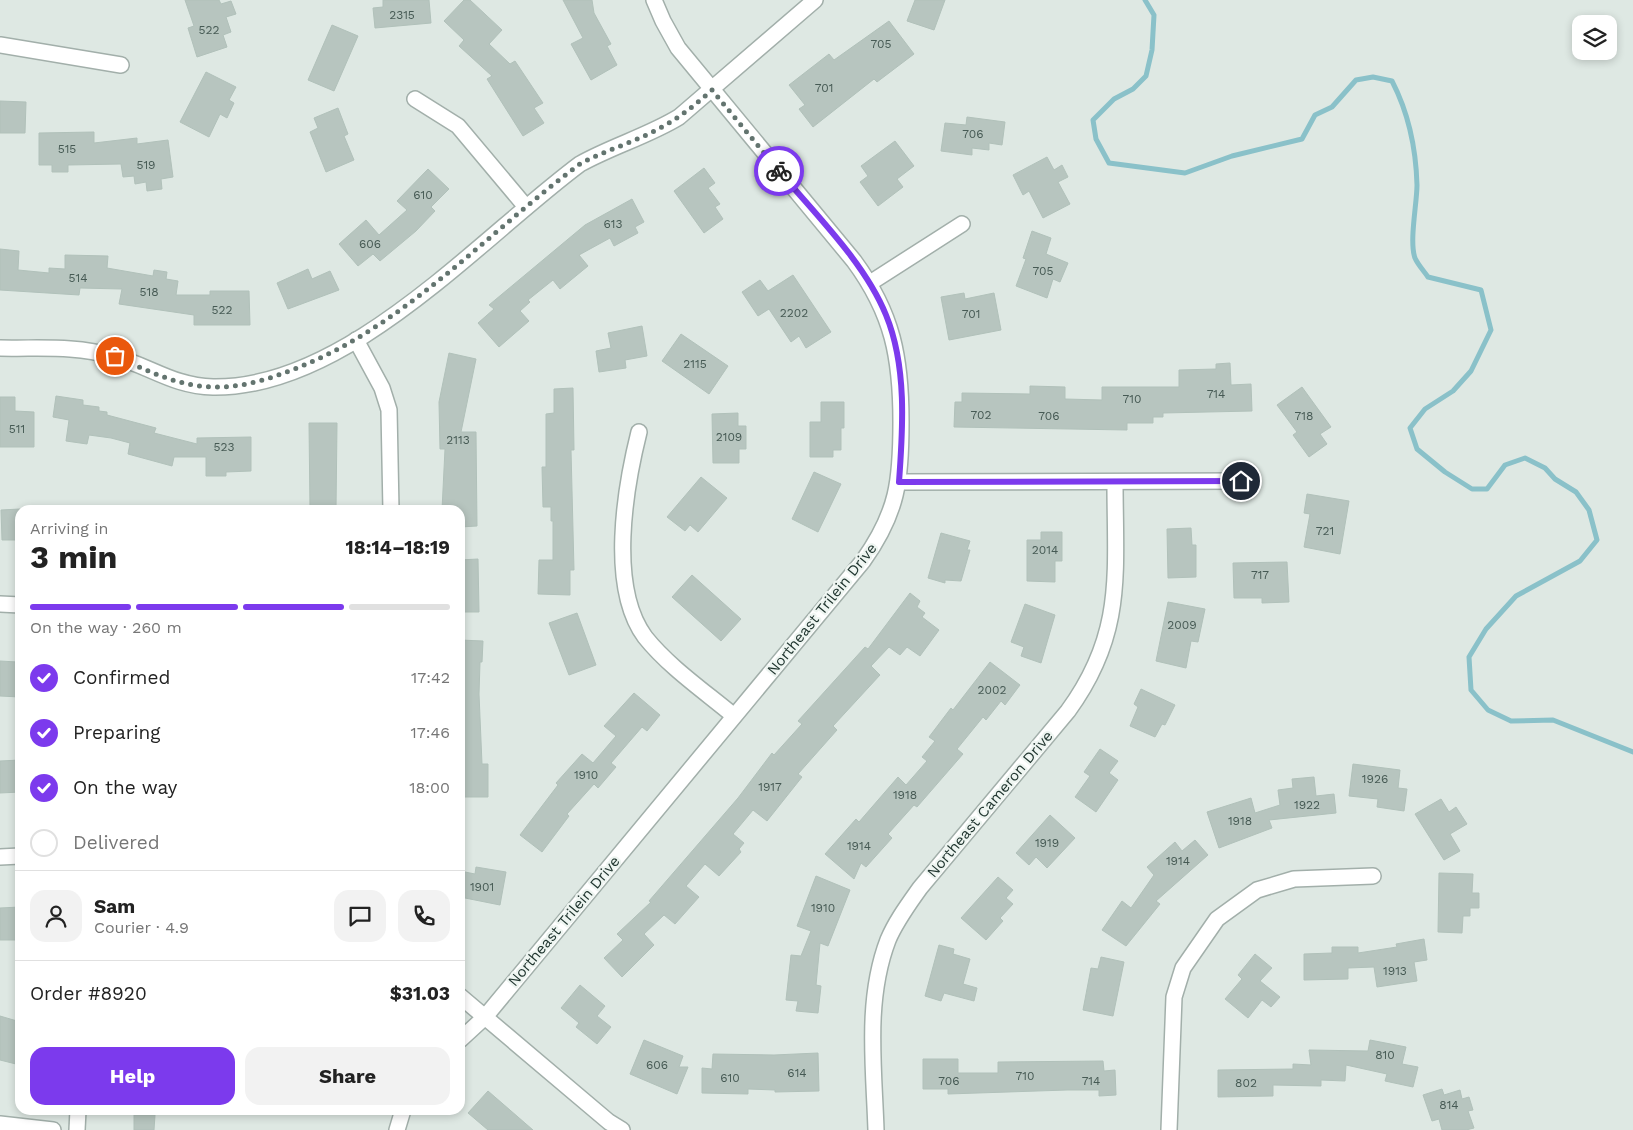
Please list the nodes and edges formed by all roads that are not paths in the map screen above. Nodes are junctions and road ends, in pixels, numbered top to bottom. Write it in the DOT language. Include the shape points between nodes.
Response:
graph roads {
  1 [pos="654,0"];
  2 [pos="815,0"];
  3 [pos="0,45"];
  4 [pos="121,64"];
  5 [pos="712,90"];
  6 [pos="415,99"];
  7 [pos="526,207"];
  8 [pos="962,224"];
  9 [pos="870,283"];
  10 [pos="356,340"];
  11 [pos="0,348"];
  12 [pos="639,432"];
  13 [pos="1241,481"];
  14 [pos="899,482"];
  15 [pos="1115,482"];
  16 [pos="391,505"];
  17 [pos="734,716"];
  18 [pos="15,856"];
  19 [pos="0,857"];
  20 [pos="1373,876"];
  21 [pos="465,1000"];
  22 [pos="485,1017"];
  23 [pos="465,1035"];
  24 [pos="78,1115"];
  25 [pos="402,1115"];
  26 [pos="0,1124"];
  27 [pos="54,1130"];
  28 [pos="77,1130"];
  29 [pos="398,1130"];
  30 [pos="622,1130"];
  31 [pos="876,1130"];
  32 [pos="1169,1130"];
  1 -- 5 [label="street, Northeast Trilein Drive" via="678,48"];
  2 -- 5 [label="street"];
  3 -- 4 [label="street"];
  5 -- 7 [label="street" via="657,130 603,151 580,164"];
  5 -- 9 [label="street, Northeast Trilein Drive"];
  6 -- 7 [label="street" via="458,126"];
  7 -- 10 [label="street" via="427,290"];
  8 -- 9 [label="street"];
  9 -- 14 [label="street, Northeast Trilein Drive" via="896,344 900,374"];
  10 -- 11 [label="street" via="267,380 212,387 165,378 115,356 88,350"];
  10 -- 16 [label="street" via="382,388 388,410"];
  12 -- 17 [label="street" via="628,476 623,567 625,590 633,615 658,652"];
  13 -- 15 [label="street"];
  14 -- 15 [label="street"];
  14 -- 17 [label="street, Northeast Trilein Drive" via="890,516 878,541"];
  15 -- 31 [label="street, Northeast Cameron Drive" via="1114,604 1099,660 1085,688 1068,711 920,888 902,912 889,939 879,967 874,997"];
  17 -- 22 [label="street, Northeast Trilein Drive"];
  18 -- 19 [label="street"];
  20 -- 32 [label="street" via="1294,879 1257,890 1217,920 1183,968 1174,997"];
  21 -- 22 [label="street"];
  22 -- 23 [label="street, Northeast Trilein Drive"];
  22 -- 30 [label="street"];
  24 -- 28 [label="street"];
  25 -- 29 [label="street"];
  26 -- 27 [label="street"];
}
